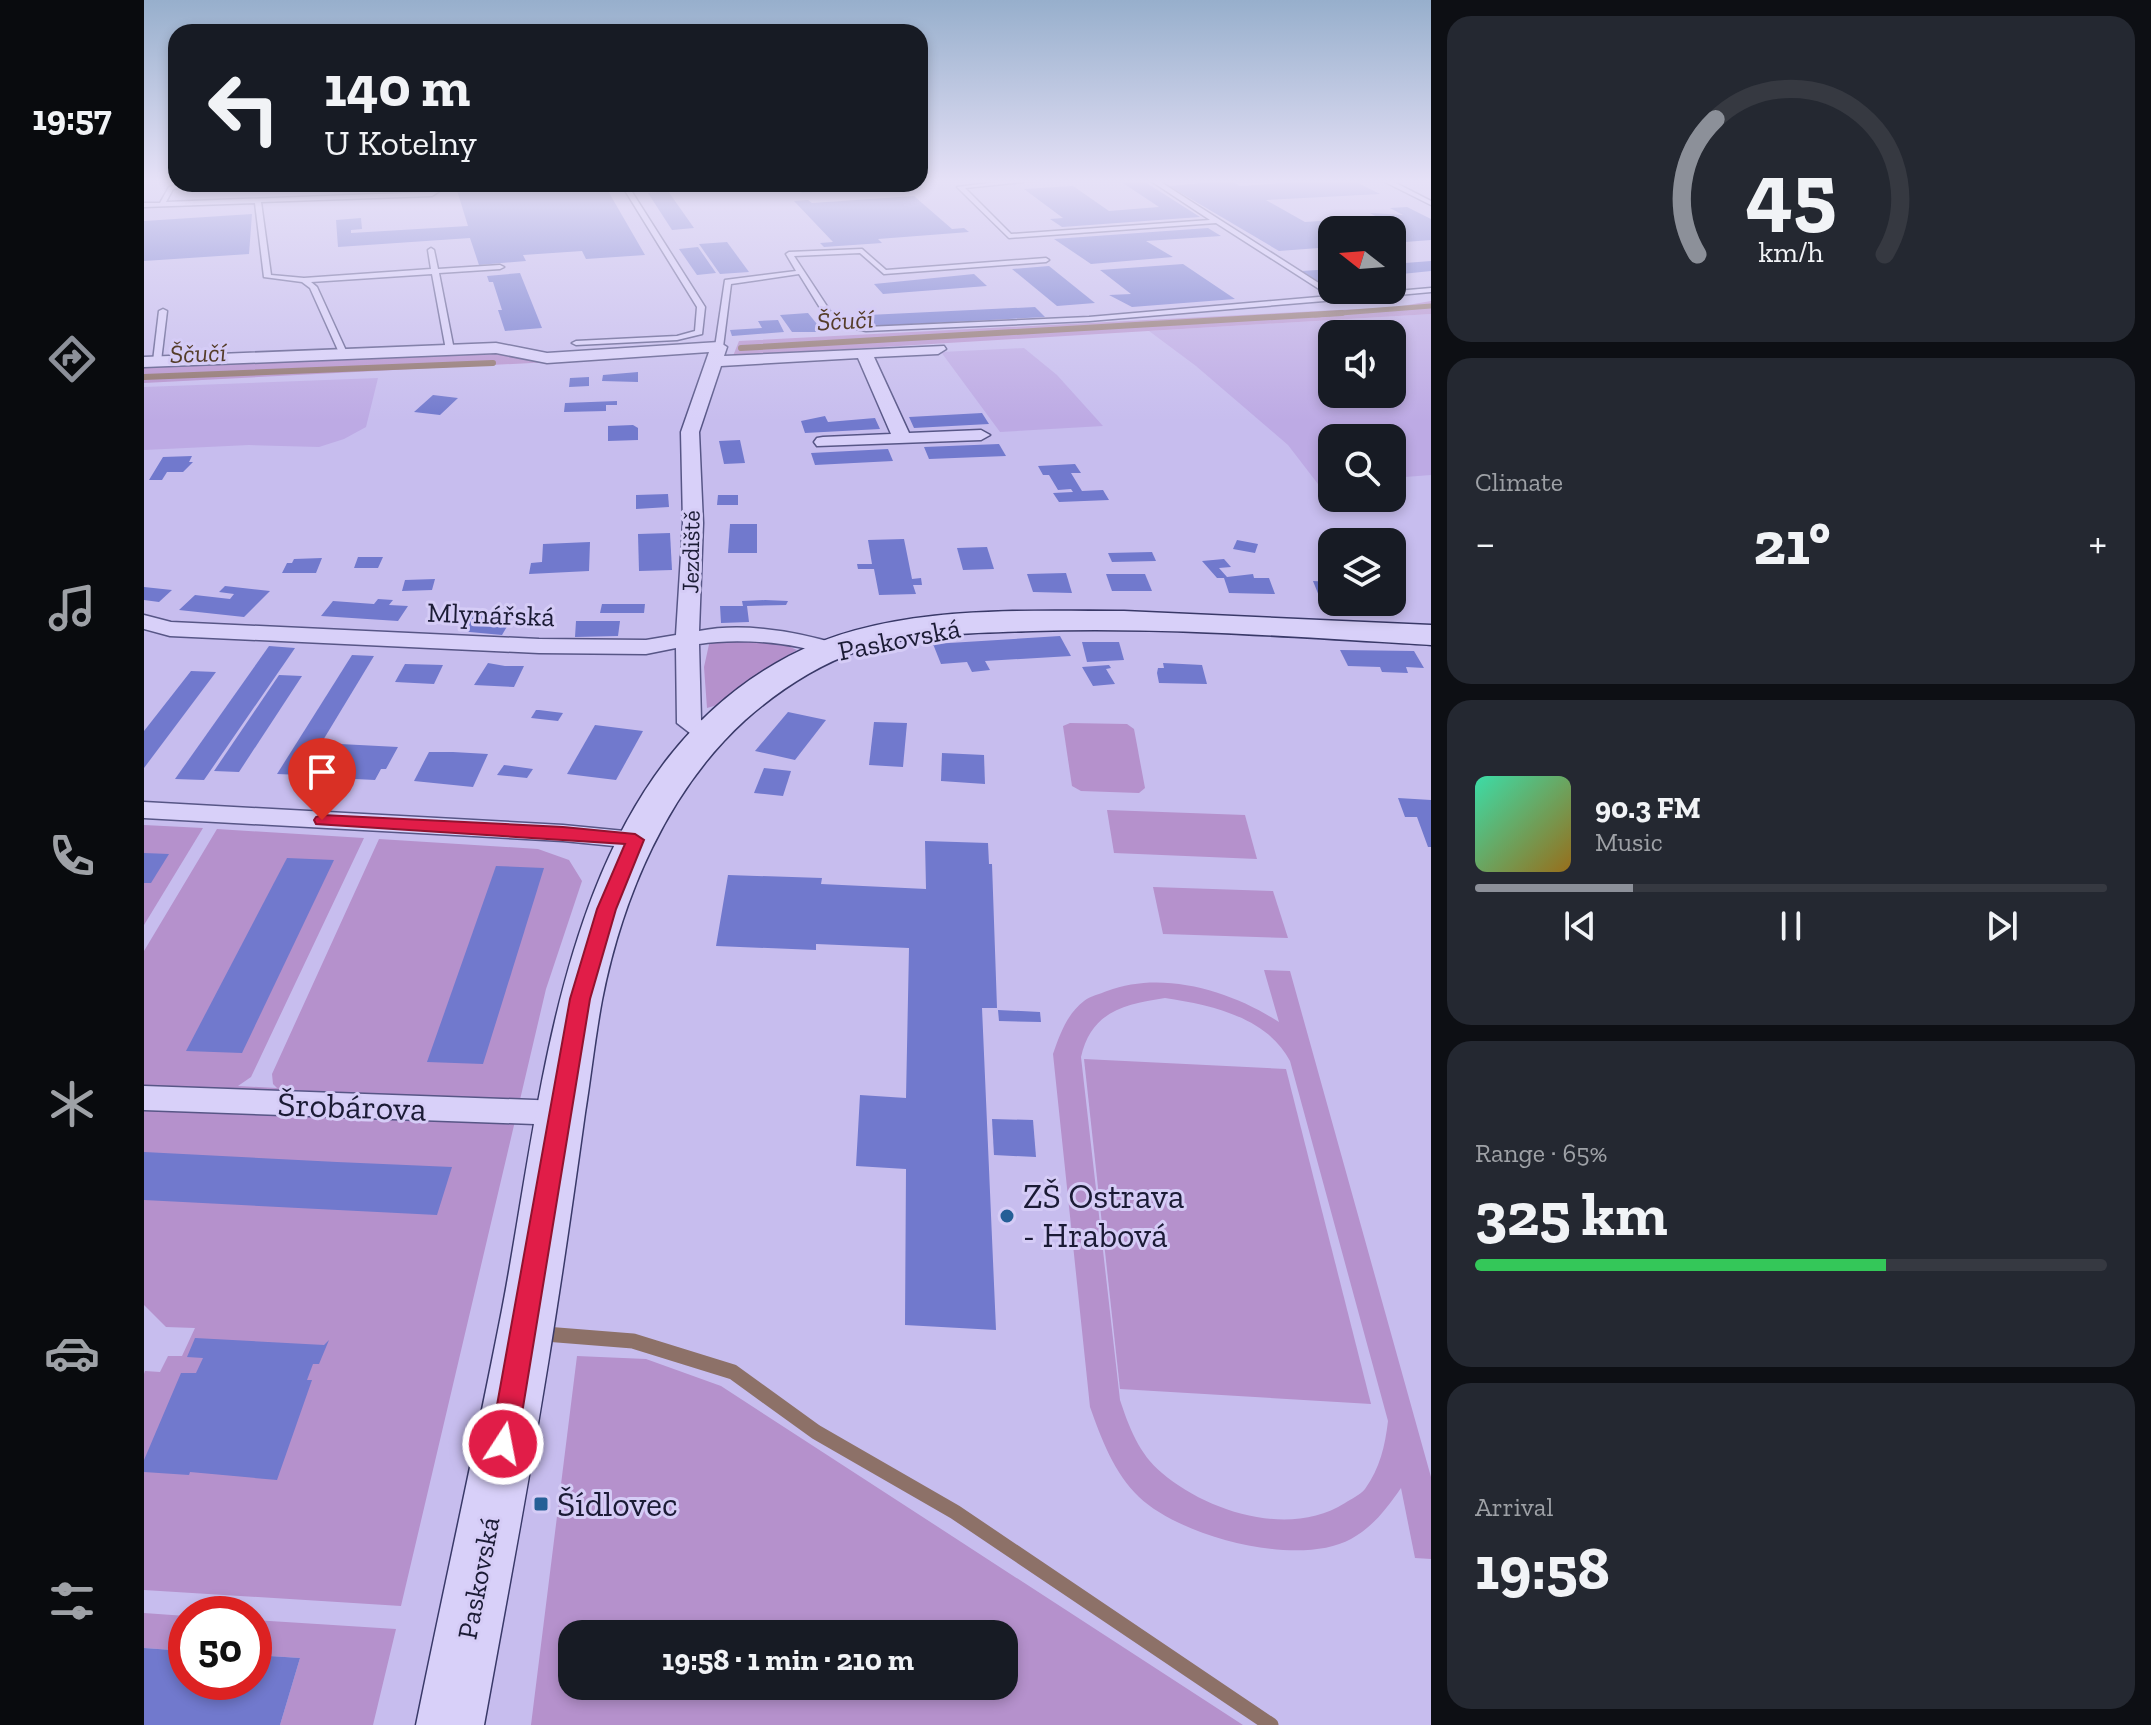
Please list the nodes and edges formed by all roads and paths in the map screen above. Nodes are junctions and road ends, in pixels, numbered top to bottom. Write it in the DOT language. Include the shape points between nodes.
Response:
graph roads {
  1 [pos="266,260"];
  2 [pos="433,260"];
  3 [pos="671,260"];
  4 [pos="793,260"];
  5 [pos="871,260"];
  6 [pos="1046,260"];
  7 [pos="1278,260"];
  8 [pos="500,267"];
  9 [pos="435,271"];
  10 [pos="801,272"];
  11 [pos="304,280"];
  12 [pos="1318,285"];
  13 [pos="1431,290"];
  14 [pos="1406,293"];
  15 [pos="1318,302"];
  16 [pos="163,311"];
  17 [pos="576,343"];
  18 [pos="938,349"];
  19 [pos="450,350"];
  20 [pos="864,353"];
  21 [pos="716,354"];
  22 [pos="344,355"];
  23 [pos="151,362"];
  24 [pos="981,435"];
  25 [pos="902,438"];
  26 [pos="823,442"];
  27 [pos="144,622"];
  28 [pos="1431,635"];
  29 [pos="687,639"];
  30 [pos="833,650"];
  31 [pos="708,735"];
  32 [pos="144,810"];
  33 [pos="635,840"];
  34 [pos="144,1098"];
  35 [pos="561,1113"];
  36 [pos="450,1725"];
  1 -- 11 [label="lane" via="268,277"];
  2 -- 9 [label="lane"];
  3 -- 17 [label="lane" via="701,307 699,332 677,338"];
  4 -- 10 [label="lane"];
  5 -- 6 [label="lane" via="884,272"];
  7 -- 12 [label="lane"];
  8 -- 9 [label="lane"];
  9 -- 11 [label="lane"];
  9 -- 19 [label="lane"];
  10 -- 15 [label="lane" via="833,322 866,329"];
  10 -- 21 [label="lane" via="728,282"];
  11 -- 22 [label="lane" via="313,287"];
  13 -- 14 [label="lane"];
  16 -- 23 [label="lane"];
  18 -- 20 [label="street"];
  19 -- 21 [label="street" via="496,348 547,358"];
  19 -- 22 [label="street"];
  20 -- 21 [label="street"];
  20 -- 25 [label="street"];
  21 -- 29 [label="street, Jezdiště" via="690,432 693,523"];
  22 -- 23 [label="street"];
  24 -- 25 [label="street"];
  25 -- 26 [label="street"];
  27 -- 29 [label="street, Mlynářská" via="170,629 539,646 646,647"];
  28 -- 30 [label="main road, Paskovská" via="1183,620 1044,621 917,630"];
  29 -- 30 [label="street, Mlynářská" via="718,634 786,639"];
  29 -- 31 [label="street, Jezdiště" via="689,723"];
  30 -- 31 [label="main road, Paskovská" via="771,682"];
  31 -- 33 [label="main road, Paskovská" via="678,771"];
  32 -- 33 [label="street"];
  33 -- 35 [label="main road, Paskovská" via="588,965"];
  34 -- 35 [label="street, Šrobárova"];
  35 -- 36 [label="main road, Paskovská"];
}
